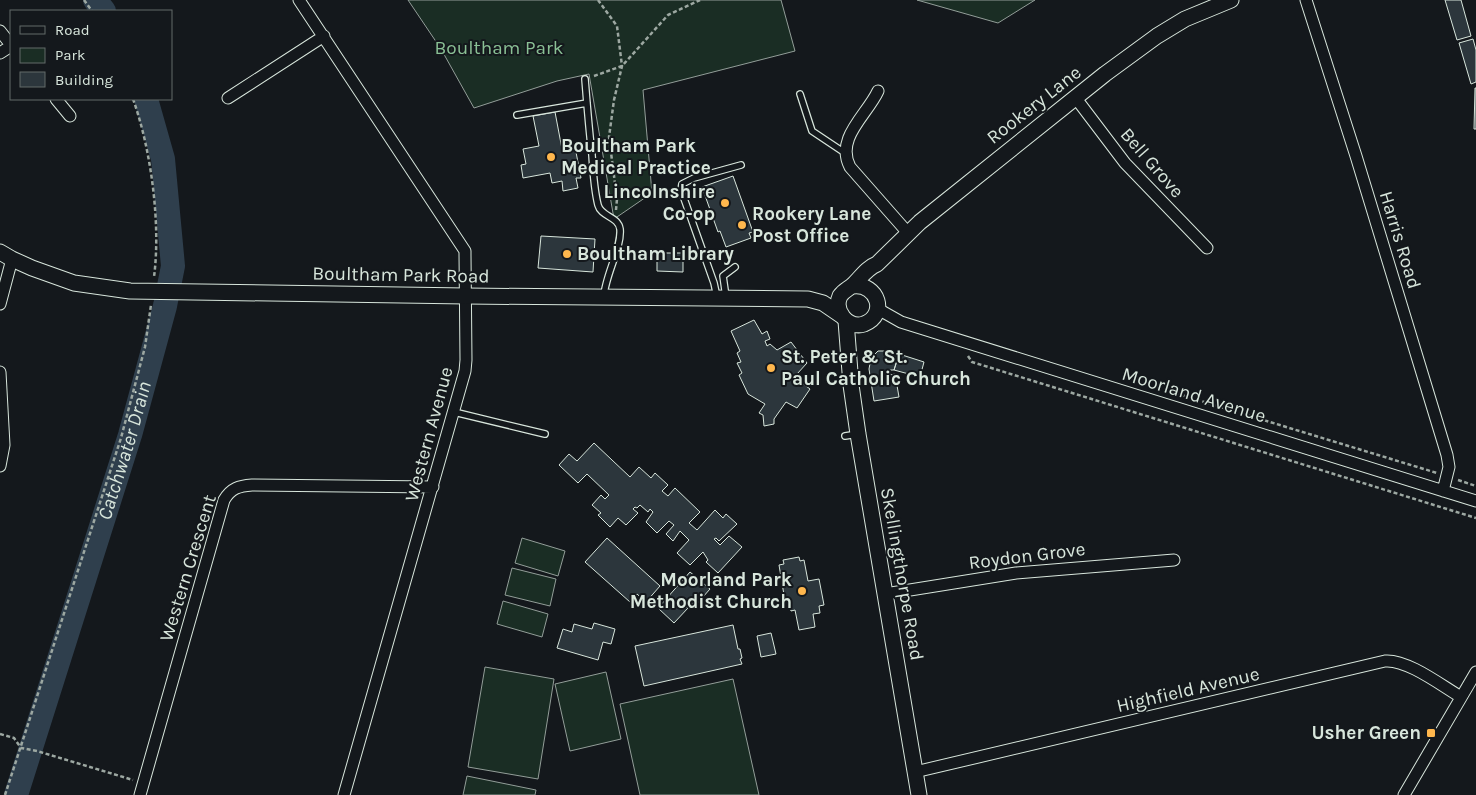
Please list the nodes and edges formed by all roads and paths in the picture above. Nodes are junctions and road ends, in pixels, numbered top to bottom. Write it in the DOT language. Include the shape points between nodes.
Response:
graph roads {
  1 [pos="299,0"];
  2 [pos="598,0"];
  3 [pos="700,0"];
  4 [pos="1231,0"];
  5 [pos="1306,0"];
  6 [pos="0,31"];
  7 [pos="324,36"];
  8 [pos="10,45"];
  9 [pos="622,66"];
  10 [pos="594,76"];
  11 [pos="584,79"];
  12 [pos="878,91"];
  13 [pos="800,94"];
  14 [pos="1075,97"];
  15 [pos="228,98"];
  16 [pos="57,100"];
  17 [pos="133,100"];
  18 [pos="587,103"];
  19 [pos="517,114"];
  20 [pos="70,116"];
  21 [pos="845,154"];
  22 [pos="741,165"];
  23 [pos="614,219"];
  24 [pos="908,233"];
  25 [pos="1207,248"];
  26 [pos="6,256"];
  27 [pos="877,264"];
  28 [pos="734,267"];
  29 [pos="847,290"];
  30 [pos="154,291"];
  31 [pos="466,296"];
  32 [pos="721,297"];
  33 [pos="604,298"];
  34 [pos="808,299"];
  35 [pos="876,302"];
  36 [pos="0,304"];
  37 [pos="854,321"];
  38 [pos="901,322"];
  39 [pos="957,340"];
  40 [pos="0,372"];
  41 [pos="0,380"];
  42 [pos="454,412"];
  43 [pos="545,434"];
  44 [pos="0,466"];
  45 [pos="433,487"];
  46 [pos="1443,490"];
  47 [pos="1476,501"];
  48 [pos="1476,518"];
  49 [pos="1174,560"];
  50 [pos="885,594"];
  51 [pos="1476,672"];
  52 [pos="1461,697"];
  53 [pos="0,734"];
  54 [pos="21,748"];
  55 [pos="915,772"];
  56 [pos="142,789"];
  57 [pos="5,795"];
  58 [pos="344,795"];
  59 [pos="919,795"];
  60 [pos="1404,795"];
  1 -- 7 [label="street, Western Avenue"];
  2 -- 9 [label="path" via="617,26"];
  3 -- 9 [label="path" via="668,15"];
  4 -- 14 [label="street, Rookery Lane" via="1185,19 1157,36"];
  5 -- 46 [label="street, Harris Road" via="1447,455 1450,467"];
  6 -- 8 [label="street"];
  7 -- 15 [label="street"];
  7 -- 31 [label="street, Western Avenue" via="465,251"];
  9 -- 10 [label="path"];
  9 -- 23 [label="path" via="609,137 617,199"];
  11 -- 18 [label="lane"];
  12 -- 21 [label="street" via="850,134"];
  13 -- 21 [label="lane" via="812,131"];
  14 -- 24 [label="street, Rookery Lane"];
  14 -- 25 [label="street, Bell Grove" via="1125,163"];
  16 -- 20 [label="street"];
  17 -- 30 [label="path" via="140,117 156,216"];
  18 -- 19 [label="lane"];
  18 -- 23 [label="lane" via="598,205"];
  21 -- 24 [label="street" via="850,167"];
  22 -- 32 [label="lane" via="694,178 682,184 681,190"];
  23 -- 33 [label="lane" via="620,234 604,287"];
  24 -- 27 [label="street, Rookery Lane"];
  26 -- 30 [label="street, Boultham Park Road" via="74,283"];
  26 -- 36 [label="street"];
  27 -- 29 [label="street, Rookery Lane"];
  27 -- 35 [label="street"];
  28 -- 32 [label="lane" via="723,276"];
  29 -- 34 [label="street"];
  29 -- 35 [label="street" via="865,286"];
  29 -- 37 [label="street" via="838,305"];
  30 -- 31 [label="street, Boultham Park Road"];
  30 -- 54 [label="path" via="145,347 121,438"];
  31 -- 33 [label="street, Boultham Park Road"];
  31 -- 42 [label="street, Western Avenue" via="465,371"];
  32 -- 33 [label="street, Boultham Park Road"];
  32 -- 34 [label="street, Boultham Park Road"];
  34 -- 37 [label="street" via="823,303"];
  35 -- 37 [label="street" via="875,315"];
  35 -- 38 [label="street, Moorland Avenue"];
  37 -- 38 [label="street, Moorland Avenue"];
  37 -- 50 [label="street, Skellingthorpe Road" via="848,358 852,435"];
  38 -- 39 [label="street, Moorland Avenue"];
  39 -- 46 [label="street, Moorland Avenue"];
  39 -- 48 [label="path" via="972,362"];
  40 -- 41 [label="street"];
  41 -- 44 [label="street" via="4,445"];
  42 -- 43 [label="lane"];
  42 -- 45 [label="street, Western Avenue"];
  45 -- 56 [label="street, Western Crescent" via="252,485 238,486 228,493"];
  45 -- 58 [label="street, Western Avenue"];
  46 -- 47 [label="street, Moorland Avenue"];
  49 -- 50 [label="street, Roydon Grove" via="1016,573"];
  50 -- 55 [label="street, Skellingthorpe Road"];
  51 -- 52 [label="street"];
  52 -- 55 [label="street, Highfield Avenue" via="1406,664 1385,661"];
  52 -- 60 [label="street"];
  53 -- 54 [label="path" via="14,738"];
  54 -- 56 [label="path"];
  54 -- 57 [label="path"];
  55 -- 59 [label="street, Skellingthorpe Road"];
}
